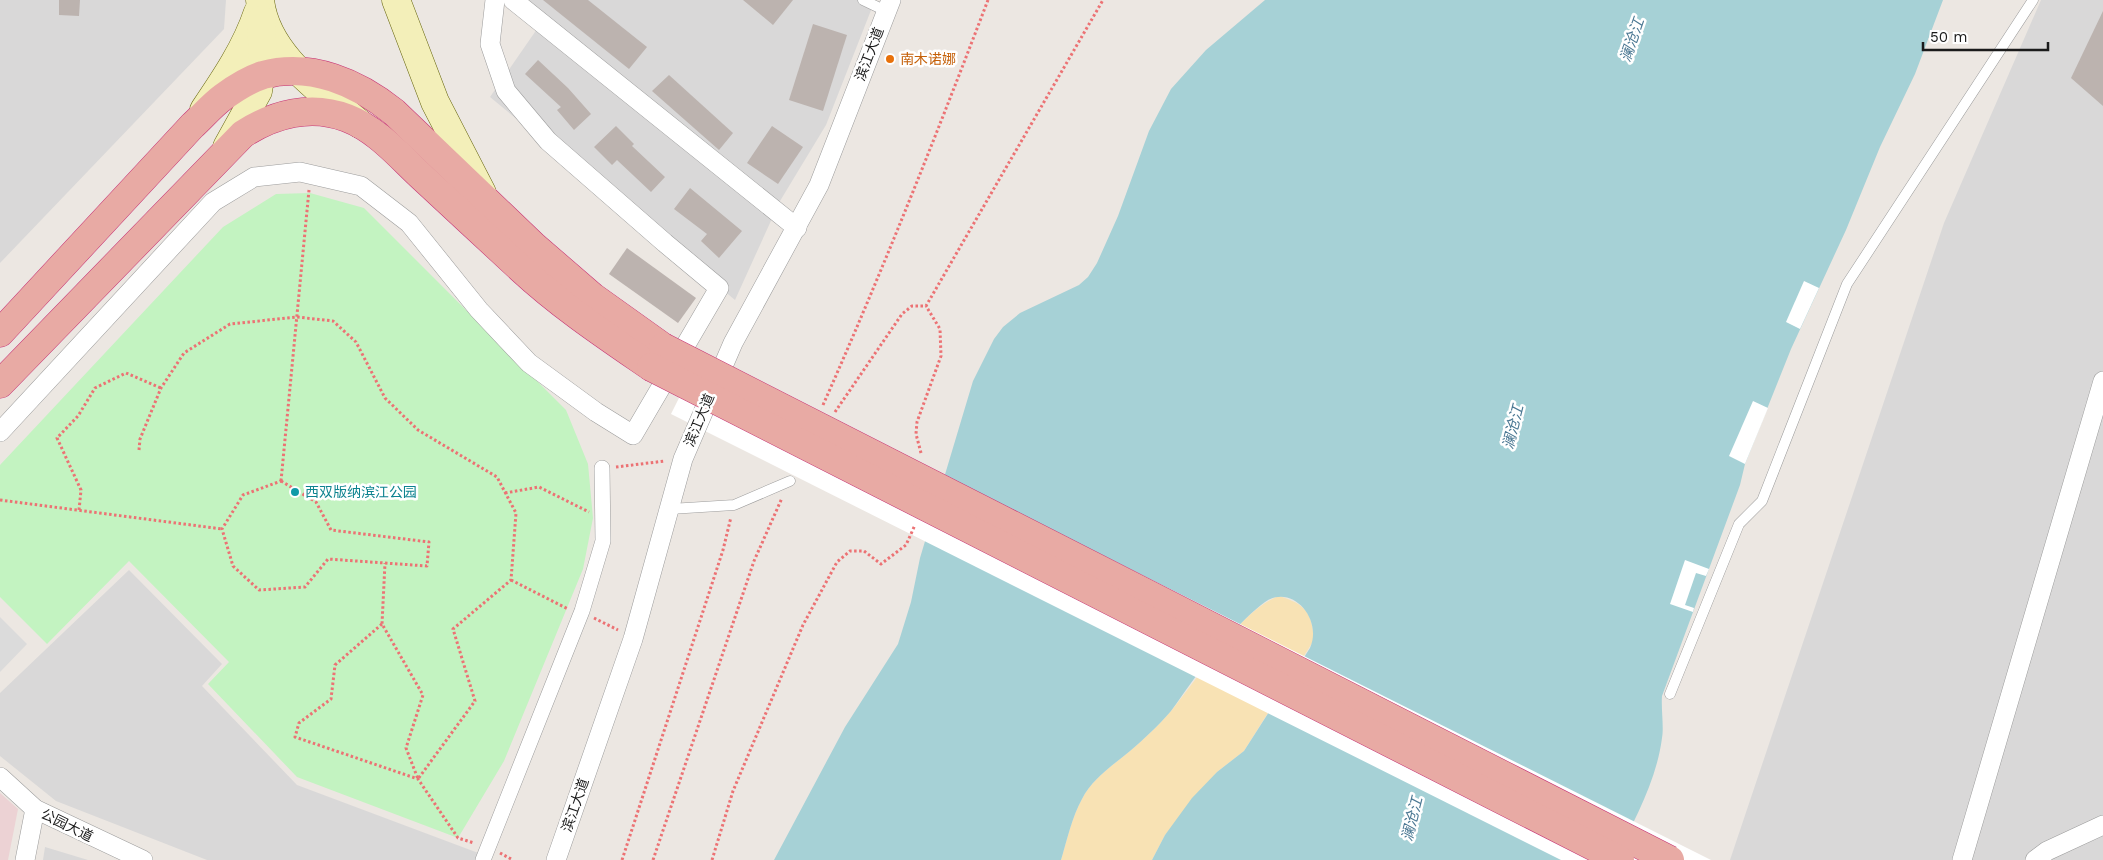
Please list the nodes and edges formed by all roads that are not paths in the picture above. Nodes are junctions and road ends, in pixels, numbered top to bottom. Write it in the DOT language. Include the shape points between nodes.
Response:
graph roads {
  1 [pos="396,0"];
  2 [pos="495,0"];
  3 [pos="513,0"];
  4 [pos="863,0"];
  5 [pos="2033,0"];
  6 [pos="260,1"];
  7 [pos="888,6"];
  8 [pos="298,71"];
  9 [pos="262,76"];
  10 [pos="192,126"];
  11 [pos="362,126"];
  12 [pos="227,147"];
  13 [pos="488,203"];
  14 [pos="797,228"];
  15 [pos="0,333"];
  16 [pos="657,357"];
  17 [pos="2103,381"];
  18 [pos="0,384"];
  19 [pos="0,432"];
  20 [pos="602,468"];
  21 [pos="790,481"];
  22 [pos="670,509"];
  23 [pos="1670,694"];
  24 [pos="0,777"];
  25 [pos="35,809"];
  26 [pos="2103,825"];
  27 [pos="485,853"];
  28 [pos="25,860"];
  29 [pos="143,860"];
  30 [pos="556,860"];
  31 [pos="1620,860"];
  32 [pos="1670,860"];
  33 [pos="1962,860"];
  34 [pos="2034,860"];
  1 -- 13 [label="main road" via="436,102"];
  2 -- 19 [label="street" via="490,44 506,92 548,141 719,288 633,435 529,363 479,310 409,224 361,186 300,172 254,177 213,202"];
  3 -- 14 [label="street"];
  4 -- 7 [label="lane"];
  5 -- 23 [label="lane" via="1847,284 1762,500 1739,524"];
  6 -- 8 [label="main road" via="271,34"];
  6 -- 9 [label="main road"];
  6 -- 10 [label="main road" via="251,33"];
  7 -- 14 [label="street, 滨江大道" via="819,185"];
  8 -- 9 [label="highway"];
  8 -- 11 [label="main road"];
  8 -- 13 [label="highway" via="334,78 376,97"];
  9 -- 10 [label="highway" via="222,98"];
  9 -- 12 [label="main road" via="251,106"];
  10 -- 15 [label="highway"];
  11 -- 12 [label="highway" via="329,113 294,113 260,123"];
  11 -- 16 [label="highway" via="384,141 524,271 592,327"];
  12 -- 18 [label="highway"];
  13 -- 16 [label="highway"];
  14 -- 22 [label="street, 滨江大道" via="733,343 683,459"];
  16 -- 31 [label="highway, bridge"];
  16 -- 32 [label="highway, bridge"];
  17 -- 33 [label="street"];
  20 -- 27 [label="street" via="603,541 582,611"];
  21 -- 22 [label="lane" via="734,505"];
  22 -- 30 [label="street, 滨江大道" via="634,639"];
  24 -- 25 [label="street, 公园大道"];
  25 -- 28 [label="street"];
  25 -- 29 [label="street, 公园大道"];
  26 -- 34 [label="street"];
}
